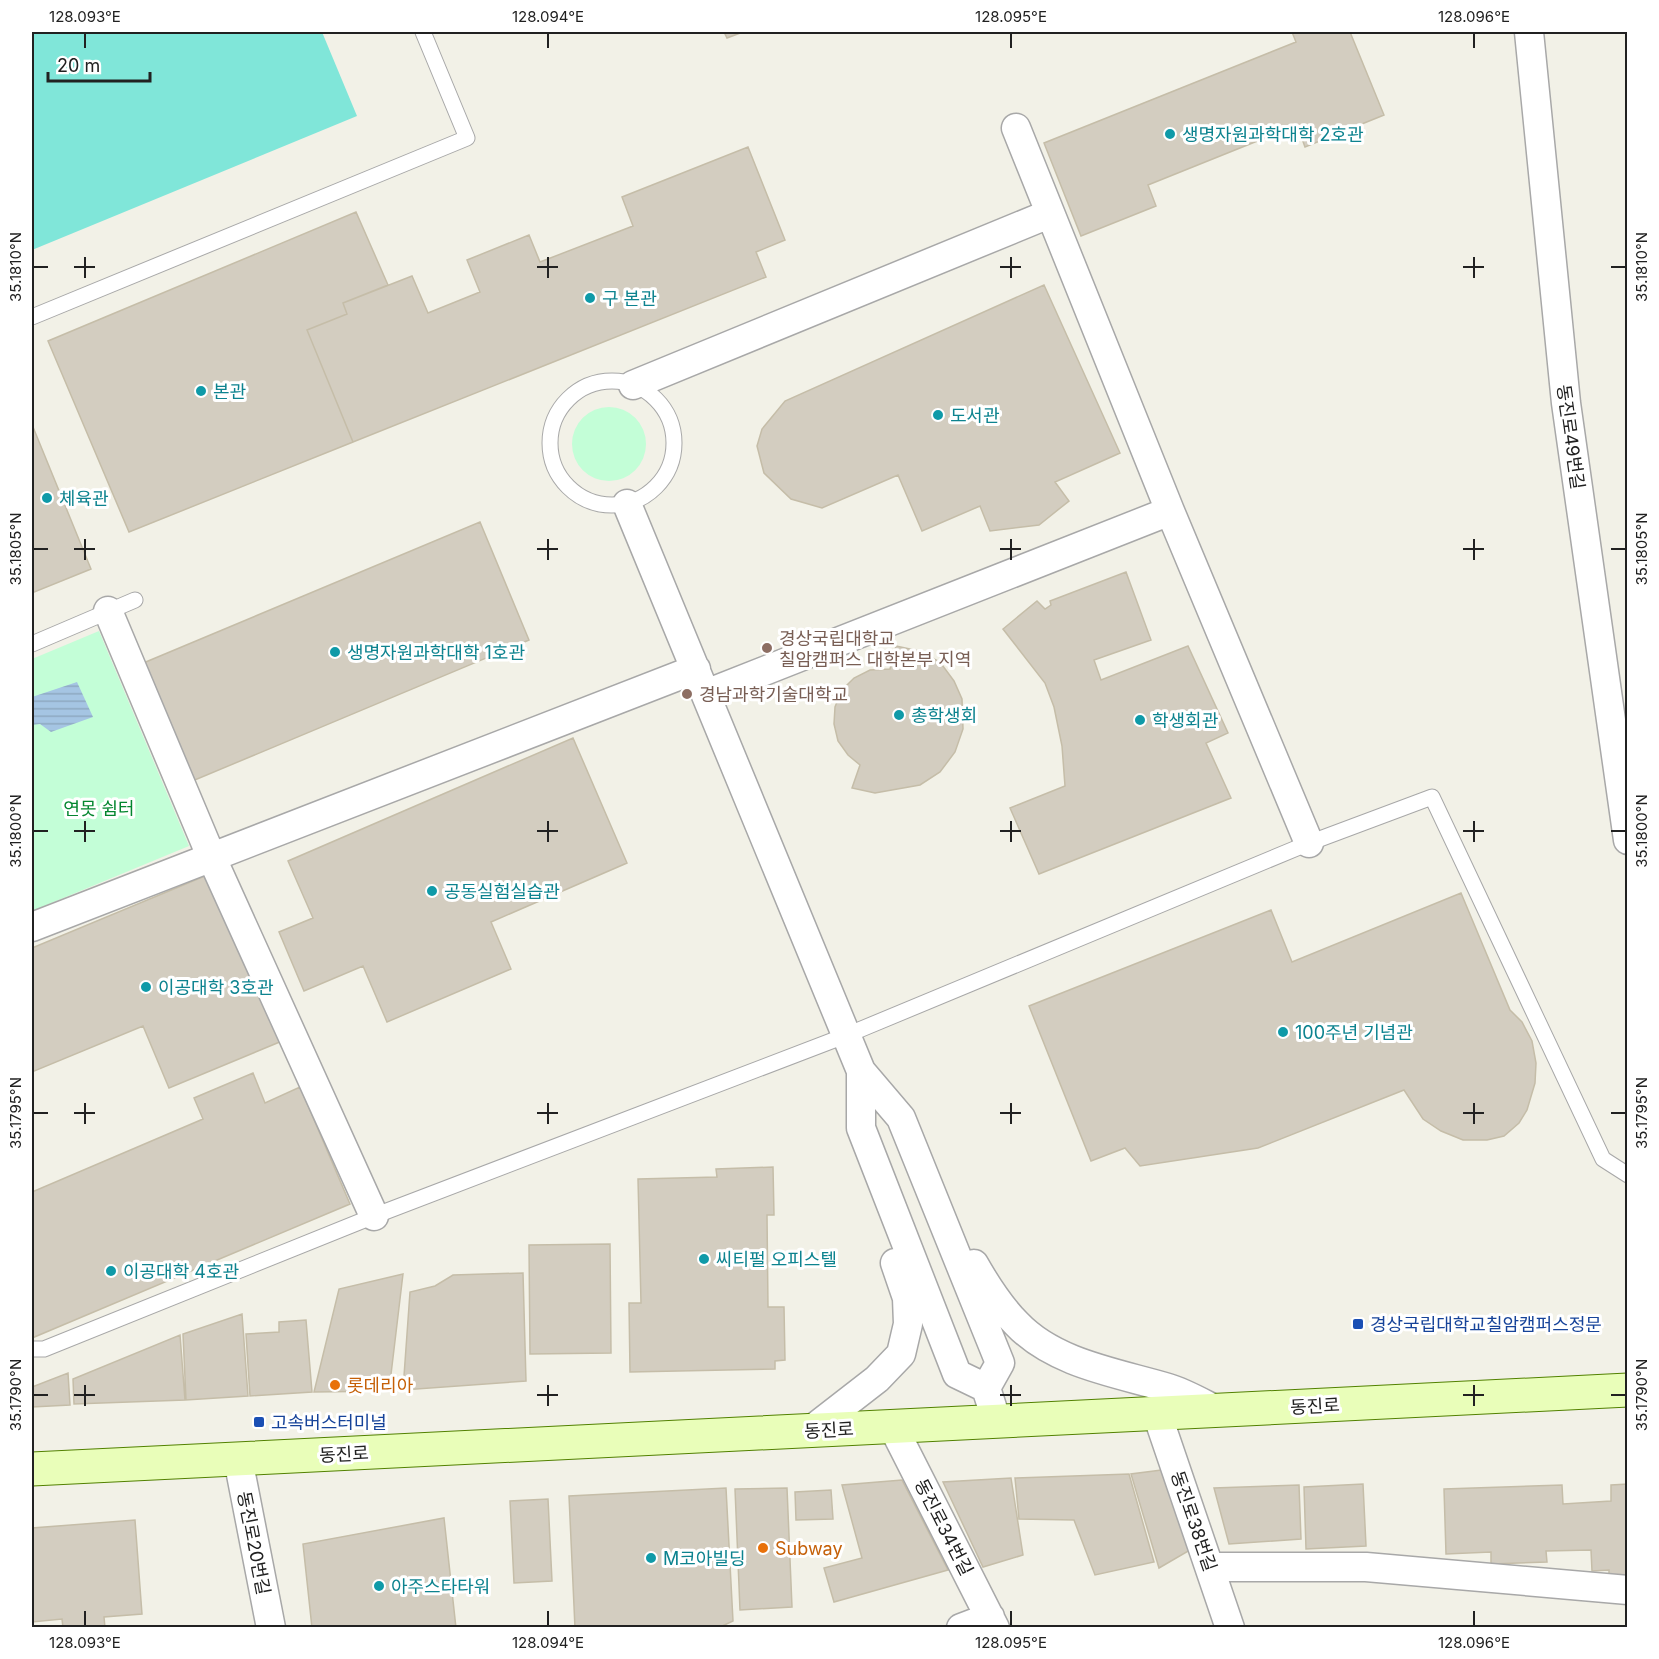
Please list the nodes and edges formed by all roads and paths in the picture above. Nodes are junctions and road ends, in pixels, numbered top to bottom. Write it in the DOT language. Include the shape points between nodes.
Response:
graph roads {
  1 [pos="423,32"];
  2 [pos="1529,32"];
  3 [pos="1016,128"];
  4 [pos="1049,214"];
  5 [pos="32,317"];
  6 [pos="633,385"];
  7 [pos="627,504"];
  8 [pos="1170,511"];
  9 [pos="135,600"];
  10 [pos="108,611"];
  11 [pos="32,644"];
  12 [pos="701,681"];
  13 [pos="1621,744"];
  14 [pos="1628,840"];
  15 [pos="1309,843"];
  16 [pos="211,856"];
  17 [pos="32,927"];
  18 [pos="847,1035"];
  19 [pos="861,1071"];
  20 [pos="1628,1175"];
  21 [pos="934,1196"];
  22 [pos="894,1210"];
  23 [pos="374,1216"];
  24 [pos="32,1349"];
  25 [pos="986,1388"];
  26 [pos="1628,1390"];
  27 [pos="1218,1411"];
  28 [pos="1157,1414"];
  29 [pos="997,1422"];
  30 [pos="893,1427"];
  31 [pos="810,1431"];
  32 [pos="238,1459"];
  33 [pos="32,1469"];
  34 [pos="1210,1567"];
  35 [pos="1628,1590"];
  36 [pos="992,1622"];
  37 [pos="271,1628"];
  38 [pos="961,1628"];
  39 [pos="1230,1628"];
  1 -- 5 [label="lane" via="467,138"];
  2 -- 13 [label="street, 동진로49번길" via="1566,403"];
  3 -- 4 [label="street"];
  4 -- 6 [label="street"];
  4 -- 8 [label="street"];
  6 -- 7 [label="lane" via="664,408 672,426 674,446 660,483"];
  6 -- 7 [label="lane" via="612,381 591,384 573,394 550,429 549,450 555,471 568,488 585,500"];
  7 -- 12 [label="street"];
  8 -- 12 [label="street"];
  8 -- 15 [label="street"];
  9 -- 10 [label="lane"];
  10 -- 11 [label="lane"];
  10 -- 16 [label="street"];
  12 -- 16 [label="street"];
  12 -- 18 [label="street"];
  13 -- 14 [label="street, 동진로49번길"];
  15 -- 18 [label="lane"];
  15 -- 20 [label="lane" via="1432,797 1603,1159"];
  16 -- 17 [label="street"];
  16 -- 23 [label="street"];
  18 -- 19 [label="street"];
  18 -- 23 [label="lane"];
  19 -- 21 [label="street" via="901,1118"];
  19 -- 22 [label="street" via="861,1128"];
  21 -- 25 [label="street" via="1000,1363"];
  21 -- 27 [label="street" via="988,1287 1017,1325 1051,1348 1108,1373 1170,1388"];
  22 -- 25 [label="street" via="957,1374"];
  22 -- 31 [label="street" via="891,1251 907,1298 908,1324 901,1354 877,1379"];
  23 -- 24 [label="lane" via="44,1349"];
  25 -- 29 [label="street"];
  26 -- 27 [label="street, 동진로"];
  27 -- 28 [label="street, 동진로"];
  28 -- 29 [label="street, 동진로"];
  28 -- 34 [label="street, 동진로38번길"];
  29 -- 30 [label="street, 동진로"];
  30 -- 31 [label="street, 동진로"];
  30 -- 36 [label="street, 동진로34번길"];
  31 -- 32 [label="street, 동진로"];
  32 -- 33 [label="street, 동진로"];
  32 -- 37 [label="street, 동진로20번길"];
  34 -- 35 [label="street" via="1366,1567"];
  34 -- 39 [label="street, 동진로38번길"];
  36 -- 38 [label="street"];
}
